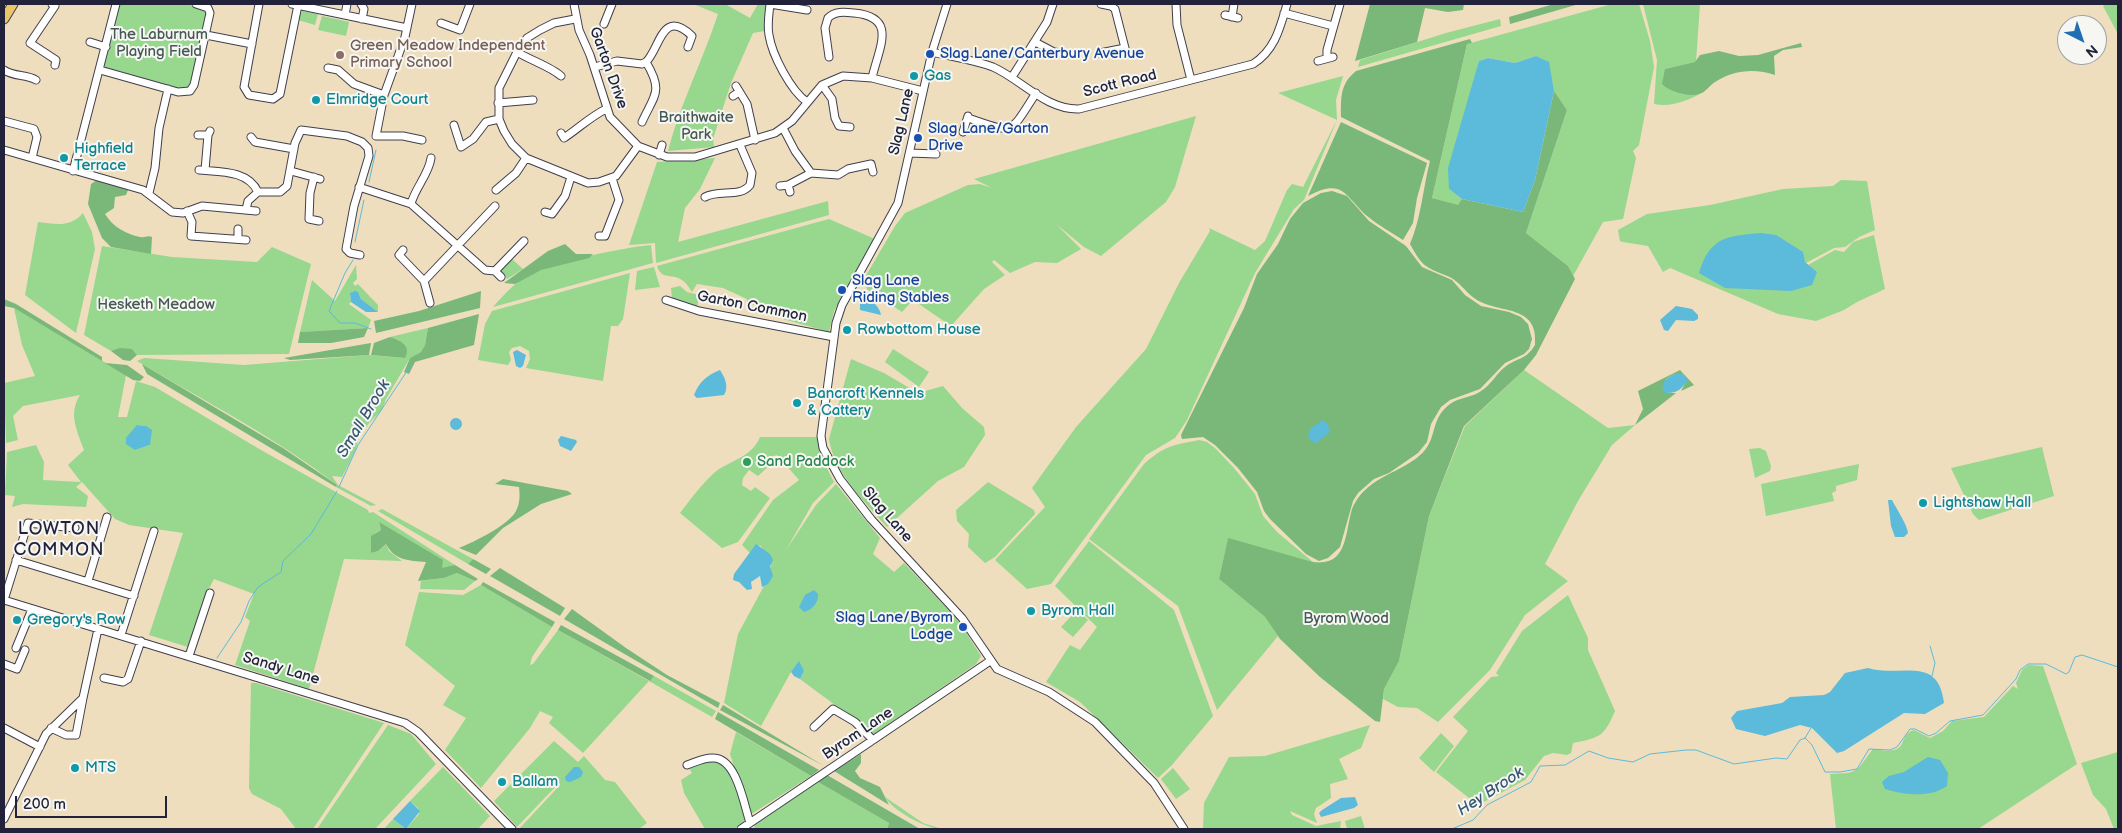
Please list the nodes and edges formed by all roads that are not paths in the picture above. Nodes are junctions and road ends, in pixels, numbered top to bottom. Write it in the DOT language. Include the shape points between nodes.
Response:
graph roads {
  1 [pos="13,4"];
  2 [pos="52,4"];
  3 [pos="116,4"];
  4 [pos="196,4"];
  5 [pos="259,4"];
  6 [pos="295,4"];
  7 [pos="347,4"];
  8 [pos="361,4"];
  9 [pos="412,4"];
  10 [pos="470,4"];
  11 [pos="574,4"];
  12 [pos="612,4"];
  13 [pos="770,4"];
  14 [pos="947,4"];
  15 [pos="1053,4"];
  16 [pos="1101,4"];
  17 [pos="1176,4"];
  18 [pos="1234,4"];
  19 [pos="1287,4"];
  20 [pos="1340,4"];
  21 [pos="798,6"];
  22 [pos="807,10"];
  23 [pos="1284,13"];
  24 [pos="345,15"];
  25 [pos="1232,17"];
  26 [pos="575,18"];
  27 [pos="4,19"];
  28 [pos="362,19"];
  29 [pos="441,23"];
  30 [pos="604,24"];
  31 [pos="1333,26"];
  32 [pos="407,28"];
  33 [pos="206,35"];
  34 [pos="90,42"];
  35 [pos="1035,42"];
  36 [pos="252,44"];
  37 [pos="688,46"];
  38 [pos="106,47"];
  39 [pos="837,49"];
  40 [pos="517,52"];
  41 [pos="932,52"];
  42 [pos="1100,53"];
  43 [pos="1067,54"];
  44 [pos="1318,61"];
  45 [pos="646,62"];
  46 [pos="54,65"];
  47 [pos="594,67"];
  48 [pos="328,68"];
  49 [pos="4,70"];
  50 [pos="100,70"];
  51 [pos="561,76"];
  52 [pos="1012,77"];
  53 [pos="872,78"];
  54 [pos="36,80"];
  55 [pos="1191,80"];
  56 [pos="822,85"];
  57 [pos="168,89"];
  58 [pos="736,91"];
  59 [pos="924,91"];
  60 [pos="1036,93"];
  61 [pos="384,95"];
  62 [pos="533,100"];
  63 [pos="807,102"];
  64 [pos="498,103"];
  65 [pos="606,109"];
  66 [pos="642,116"];
  67 [pos="499,119"];
  68 [pos="4,121"];
  69 [pos="454,125"];
  70 [pos="850,127"];
  71 [pos="783,128"];
  72 [pos="963,132"];
  73 [pos="198,135"];
  74 [pos="563,139"];
  75 [pos="422,140"];
  76 [pos="755,140"];
  77 [pos="252,142"];
  78 [pos="662,145"];
  79 [pos="740,145"];
  80 [pos="638,146"];
  81 [pos="294,149"];
  82 [pos="4,150"];
  83 [pos="910,154"];
  84 [pos="936,154"];
  85 [pos="659,155"];
  86 [pos="32,158"];
  87 [pos="431,158"];
  88 [pos="526,158"];
  89 [pos="73,171"];
  90 [pos="291,171"];
  91 [pos="873,172"];
  92 [pos="811,173"];
  93 [pos="571,177"];
  94 [pos="612,178"];
  95 [pos="359,187"];
  96 [pos="786,188"];
  97 [pos="496,190"];
  98 [pos="258,192"];
  99 [pos="149,193"];
  100 [pos="704,197"];
  101 [pos="411,204"];
  102 [pos="495,206"];
  103 [pos="246,210"];
  104 [pos="187,211"];
  105 [pos="256,211"];
  106 [pos="552,214"];
  107 [pos="319,221"];
  108 [pos="238,229"];
  109 [pos="604,238"];
  110 [pos="238,239"];
  111 [pos="246,240"];
  112 [pos="524,241"];
  113 [pos="458,245"];
  114 [pos="403,250"];
  115 [pos="360,255"];
  116 [pos="495,271"];
  117 [pos="501,277"];
  118 [pos="424,280"];
  119 [pos="666,300"];
  120 [pos="430,303"];
  121 [pos="834,336"];
  122 [pos="107,517"];
  123 [pos="75,528"];
  124 [pos="154,531"];
  125 [pos="16,560"];
  126 [pos="88,581"];
  127 [pos="210,593"];
  128 [pos="134,596"];
  129 [pos="4,600"];
  130 [pos="32,609"];
  131 [pos="98,629"];
  132 [pos="121,635"];
  133 [pos="140,641"];
  134 [pos="16,648"];
  135 [pos="25,650"];
  136 [pos="189,656"];
  137 [pos="990,660"];
  138 [pos="4,664"];
  139 [pos="104,678"];
  140 [pos="83,698"];
  141 [pos="814,727"];
  142 [pos="4,728"];
  143 [pos="51,728"];
  144 [pos="873,740"];
  145 [pos="40,747"];
  146 [pos="687,765"];
  147 [pos="4,819"];
  148 [pos="750,823"];
  149 [pos="512,829"];
  150 [pos="741,829"];
  151 [pos="1184,829"];
  1 -- 27 [label="main road"];
  2 -- 46 [label="street" via="55,6 30,43 56,60"];
  3 -- 38 [label="street"];
  4 -- 33 [label="street" via="210,10"];
  5 -- 36 [label="street"];
  6 -- 24 [label="street"];
  6 -- 36 [label="street" via="280,94 276,98 250,95 245,90"];
  7 -- 24 [label="street"];
  8 -- 28 [label="street" via="364,9"];
  9 -- 32 [label="street"];
  10 -- 29 [label="street" via="460,30"];
  11 -- 26 [label="street, Garton Drive"];
  12 -- 30 [label="street"];
  13 -- 21 [label="street"];
  13 -- 63 [label="street" via="768,32 772,48 797,94"];
  14 -- 41 [label="street, Slag Lane"];
  15 -- 35 [label="street"];
  16 -- 42 [label="street" via="1115,9 1125,48"];
  17 -- 55 [label="street" via="1177,25"];
  18 -- 25 [label="street"];
  19 -- 23 [label="street, Scott Road"];
  20 -- 31 [label="street"];
  21 -- 22 [label="street"];
  23 -- 31 [label="street"];
  23 -- 55 [label="street, Scott Road" via="1275,42 1258,61"];
  24 -- 28 [label="street"];
  26 -- 40 [label="street" via="540,30 527,38"];
  26 -- 47 [label="street, Garton Drive"];
  28 -- 32 [label="street"];
  31 -- 44 [label="street" via="1330,57"];
  32 -- 61 [label="street"];
  33 -- 36 [label="street"];
  33 -- 57 [label="street" via="193,88 185,93"];
  34 -- 38 [label="street"];
  35 -- 43 [label="street" via="1054,52"];
  35 -- 52 [label="street"];
  37 -- 45 [label="street" via="695,38 678,28 667,29"];
  38 -- 50 [label="street"];
  39 -- 53 [label="street" via="828,54 825,25 831,16 839,12 875,17 883,32"];
  40 -- 51 [label="street"];
  40 -- 64 [label="street" via="499,88"];
  41 -- 52 [label="street, Scott Road" via="988,66"];
  41 -- 59 [label="street, Slag Lane"];
  45 -- 47 [label="street" via="611,61"];
  45 -- 66 [label="street" via="656,92 655,99"];
  47 -- 65 [label="street, Garton Drive"];
  48 -- 61 [label="street" via="338,70 354,84"];
  49 -- 54 [label="street"];
  50 -- 57 [label="street"];
  50 -- 89 [label="street"];
  52 -- 60 [label="street, Scott Road"];
  53 -- 56 [label="street, Garton Drive" via="843,76"];
  53 -- 59 [label="street, Garton Drive"];
  55 -- 60 [label="street, Scott Road" via="1079,109 1054,104"];
  56 -- 63 [label="street, Garton Drive"];
  56 -- 70 [label="street" via="832,98 836,127"];
  57 -- 99 [label="street"];
  58 -- 76 [label="street" via="747,104"];
  59 -- 83 [label="street, Slag Lane"];
  60 -- 72 [label="street" via="1018,122 1009,128 1002,129 968,116"];
  61 -- 75 [label="street" via="374,136"];
  62 -- 64 [label="street"];
  63 -- 71 [label="street, Garton Drive"];
  64 -- 67 [label="street"];
  65 -- 74 [label="street" via="588,118"];
  65 -- 80 [label="street, Garton Drive" via="616,125"];
  67 -- 69 [label="street" via="486,122 473,139 461,147"];
  67 -- 88 [label="street" via="512,144"];
  68 -- 86 [label="street" via="34,129 37,137"];
  71 -- 76 [label="street, Garton Drive"];
  71 -- 92 [label="street"];
  73 -- 98 [label="street" via="209,133 202,170 242,176 254,184"];
  76 -- 79 [label="street, Garton Drive"];
  77 -- 81 [label="street"];
  78 -- 85 [label="street"];
  79 -- 85 [label="street, Garton Drive" via="695,157"];
  79 -- 100 [label="street" via="752,173 750,184 740,192 716,192"];
  80 -- 85 [label="street, Garton Drive"];
  80 -- 94 [label="street"];
  81 -- 90 [label="street"];
  81 -- 95 [label="street" via="298,134 305,129 348,136 362,142 368,148 369,156"];
  82 -- 86 [label="street"];
  83 -- 84 [label="street"];
  83 -- 121 [label="street, Slag Lane" via="896,209 842,305"];
  86 -- 89 [label="street"];
  87 -- 101 [label="street"];
  88 -- 93 [label="street"];
  88 -- 97 [label="street" via="505,187"];
  89 -- 99 [label="street"];
  90 -- 98 [label="street" via="283,190"];
  90 -- 107 [label="street" via="317,178 310,193 307,220"];
  91 -- 92 [label="street" via="873,163 838,175"];
  92 -- 96 [label="street"];
  93 -- 94 [label="street" via="588,183"];
  93 -- 106 [label="street" via="562,201"];
  94 -- 109 [label="street" via="619,200"];
  95 -- 101 [label="street"];
  95 -- 115 [label="street" via="346,249"];
  98 -- 103 [label="street" via="248,201"];
  99 -- 104 [label="street" via="169,210"];
  101 -- 113 [label="street"];
  102 -- 113 [label="street"];
  103 -- 104 [label="street" via="202,206"];
  103 -- 105 [label="street"];
  104 -- 110 [label="street" via="192,222 188,235"];
  108 -- 110 [label="street"];
  110 -- 111 [label="street"];
  112 -- 116 [label="street"];
  113 -- 116 [label="street" via="485,270"];
  113 -- 118 [label="street"];
  114 -- 118 [label="street" via="399,256"];
  116 -- 117 [label="street"];
  118 -- 120 [label="street"];
  119 -- 121 [label="street, Garton Common" via="699,311"];
  121 -- 137 [label="street, Slag Lane" via="822,425 823,448 830,464 871,519 962,618"];
  122 -- 126 [label="street"];
  123 -- 125 [label="street" via="28,523"];
  124 -- 128 [label="street"];
  125 -- 126 [label="street"];
  125 -- 129 [label="street"];
  126 -- 128 [label="street"];
  127 -- 136 [label="street"];
  128 -- 132 [label="street"];
  129 -- 130 [label="street, Sandy Lane"];
  130 -- 131 [label="street, Sandy Lane"];
  130 -- 134 [label="street"];
  131 -- 132 [label="street, Sandy Lane"];
  131 -- 140 [label="street"];
  132 -- 133 [label="street, Sandy Lane"];
  133 -- 136 [label="street, Sandy Lane"];
  133 -- 139 [label="street" via="128,679 123,682"];
  135 -- 138 [label="street" via="17,669"];
  136 -- 149 [label="street, Sandy Lane" via="405,723 418,732"];
  137 -- 144 [label="street, Byrom Lane"];
  137 -- 151 [label="street, Slag Lane" via="997,669 1049,692 1095,722 1154,783"];
  140 -- 143 [label="street"];
  140 -- 143 [label="street" via="76,735 66,735"];
  141 -- 144 [label="street" via="833,709 854,722"];
  142 -- 145 [label="street"];
  143 -- 145 [label="street"];
  144 -- 148 [label="street, Byrom Lane"];
  145 -- 147 [label="street"];
  146 -- 148 [label="street" via="704,758 723,760 728,764"];
  148 -- 150 [label="street, Byrom Lane"];
}
